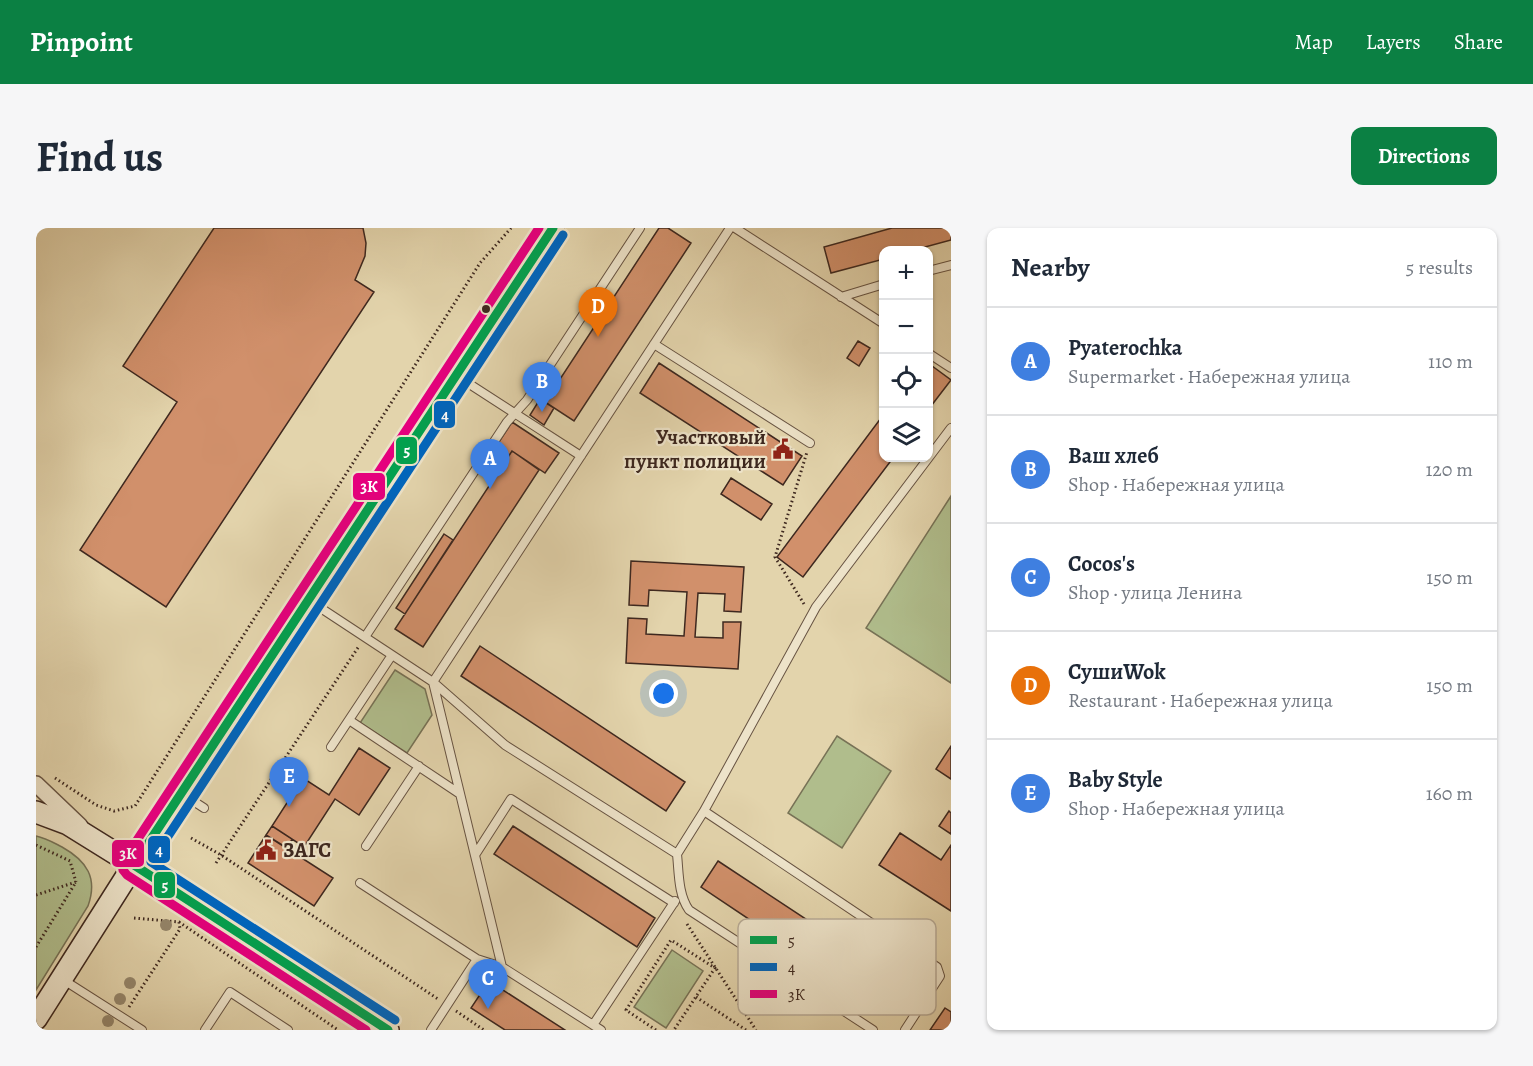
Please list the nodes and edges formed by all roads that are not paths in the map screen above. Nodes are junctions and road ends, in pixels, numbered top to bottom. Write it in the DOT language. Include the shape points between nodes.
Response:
graph roads {
  1 [pos="553,228"];
  2 [pos="640,228"];
  3 [pos="730,228"];
  4 [pos="735,228"];
  5 [pos="951,265"];
  6 [pos="933,270"];
  7 [pos="879,286"];
  8 [pos="841,297"];
  9 [pos="879,321"];
  10 [pos="654,344"];
  11 [pos="930,354"];
  12 [pos="951,368"];
  13 [pos="456,375"];
  14 [pos="514,413"];
  15 [pos="951,428"];
  16 [pos="810,442"];
  17 [pos="581,456"];
  18 [pos="308,600"];
  19 [pos="365,637"];
  20 [pos="392,655"];
  21 [pos="433,682"];
  22 [pos="349,720"];
  23 [pos="331,747"];
  24 [pos="419,766"];
  25 [pos="41,778"];
  26 [pos="180,792"];
  27 [pos="460,794"];
  28 [pos="204,808"];
  29 [pos="704,810"];
  30 [pos="36,812"];
  31 [pos="95,840"];
  32 [pos="366,846"];
  33 [pos="677,854"];
  34 [pos="475,855"];
  35 [pos="134,865"];
  36 [pos="360,883"];
  37 [pos="681,893"];
  38 [pos="674,903"];
  39 [pos="866,919"];
  40 [pos="738,942"];
  41 [pos="477,959"];
  42 [pos="936,966"];
  43 [pos="502,967"];
  44 [pos="61,979"];
  45 [pos="936,982"];
  46 [pos="850,1015"];
  47 [pos="915,1015"];
  48 [pos="36,1019"];
  49 [pos="593,1025"];
  50 [pos="142,1030"];
  51 [pos="205,1030"];
  52 [pos="288,1030"];
  53 [pos="388,1030"];
  54 [pos="431,1030"];
  55 [pos="601,1030"];
  56 [pos="873,1030"];
  57 [pos="905,1030"];
  1 -- 13 [label="main road"];
  2 -- 14 [label="lane" via="527,400"];
  3 -- 10 [label="lane"];
  4 -- 8 [label="lane"];
  5 -- 6 [label="lane"];
  7 -- 8 [label="lane"];
  8 -- 9 [label="lane"];
  10 -- 16 [label="lane"];
  10 -- 17 [label="lane"];
  11 -- 12 [label="lane"];
  13 -- 14 [label="lane"];
  13 -- 18 [label="main road"];
  14 -- 17 [label="lane"];
  14 -- 19 [label="lane"];
  15 -- 29 [label="lane" via="812,615"];
  17 -- 21 [label="lane"];
  18 -- 19 [label="lane"];
  18 -- 26 [label="main road"];
  19 -- 20 [label="lane"];
  20 -- 21 [label="lane"];
  20 -- 22 [label="lane"];
  21 -- 27 [label="lane"];
  21 -- 33 [label="lane" via="505,745"];
  22 -- 23 [label="lane"];
  22 -- 24 [label="lane"];
  24 -- 27 [label="lane"];
  24 -- 32 [label="lane"];
  25 -- 31 [label="street"];
  26 -- 28 [label="lane"];
  26 -- 35 [label="main road"];
  27 -- 34 [label="lane"];
  29 -- 33 [label="lane"];
  29 -- 39 [label="lane"];
  30 -- 31 [label="main road"];
  31 -- 35 [label="main road"];
  33 -- 37 [label="lane"];
  34 -- 38 [label="lane" via="511,799"];
  34 -- 43 [label="lane"];
  35 -- 44 [label="main road"];
  35 -- 53 [label="main road"];
  36 -- 41 [label="lane"];
  37 -- 38 [label="lane"];
  37 -- 40 [label="lane" via="689,910"];
  38 -- 49 [label="lane"];
  41 -- 43 [label="lane"];
  41 -- 54 [label="lane"];
  42 -- 45 [label="lane" via="940,976"];
  43 -- 49 [label="lane"];
  44 -- 48 [label="main road"];
  44 -- 50 [label="lane"];
  46 -- 56 [label="lane"];
  47 -- 57 [label="lane"];
  49 -- 55 [label="lane"];
  51 -- 52 [label="lane" via="230,992"];
}
